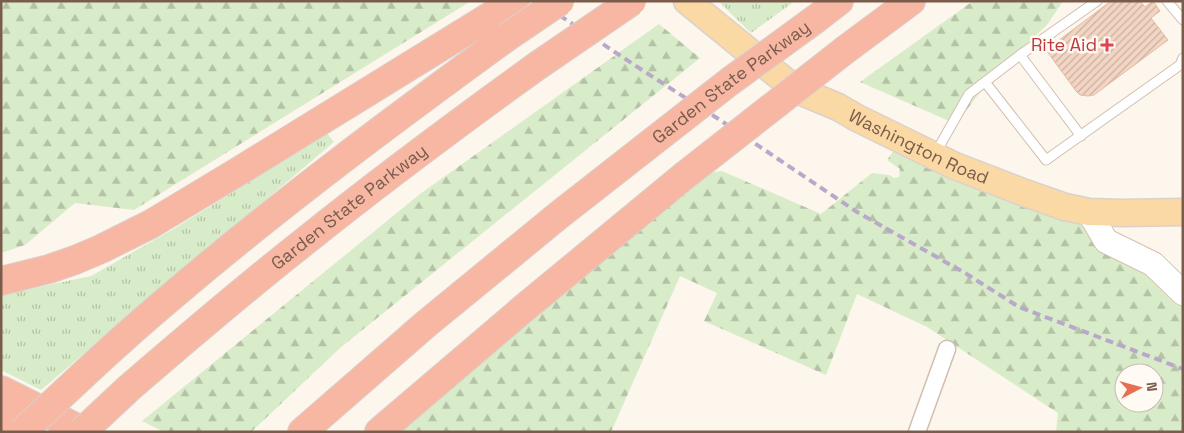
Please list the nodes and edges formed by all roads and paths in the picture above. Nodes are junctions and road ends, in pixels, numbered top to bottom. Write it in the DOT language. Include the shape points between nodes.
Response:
graph roads {
  1 [pos="515,1"];
  2 [pos="560,1"];
  3 [pos="632,1"];
  4 [pos="687,1"];
  5 [pos="839,1"];
  6 [pos="911,1"];
  7 [pos="1097,1"];
  8 [pos="1167,1"];
  9 [pos="1183,20"];
  10 [pos="1020,55"];
  11 [pos="1183,58"];
  12 [pos="985,82"];
  13 [pos="1081,136"];
  14 [pos="934,156"];
  15 [pos="1089,212"];
  16 [pos="1183,212"];
  17 [pos="1,281"];
  18 [pos="1183,293"];
  19 [pos="947,349"];
  20 [pos="1,390"];
  21 [pos="1,420"];
  22 [pos="394,423"];
  23 [pos="22,432"];
  24 [pos="28,432"];
  25 [pos="83,432"];
  26 [pos="302,432"];
  27 [pos="379,432"];
  28 [pos="917,432"];
  1 -- 17 [label="highway" via="151,224 75,260"];
  2 -- 23 [label="highway, bridge" via="415,104 250,232 170,297"];
  3 -- 25 [label="highway, Garden State Parkway, bridge" via="537,66 303,242 130,388"];
  4 -- 14 [label="main road, Washington Road" via="795,88"];
  5 -- 26 [label="highway, Garden State Parkway, bridge" via="558,215"];
  6 -- 22 [label="highway, bridge" via="684,176 537,297"];
  7 -- 10 [label="lane"];
  8 -- 9 [label="lane"];
  10 -- 12 [label="lane"];
  10 -- 13 [label="lane"];
  11 -- 13 [label="lane" via="1180,65"];
  12 -- 13 [label="lane" via="1046,160"];
  12 -- 14 [label="lane" via="969,94"];
  14 -- 15 [label="main road, Washington Road" via="1025,193"];
  15 -- 16 [label="main road, Washington Road"];
  15 -- 18 [label="main road" via="1106,240 1153,264"];
  19 -- 28 [label="street"];
  20 -- 25 [label="highway"];
  21 -- 24 [label="highway"];
  22 -- 27 [label="highway"];
}
